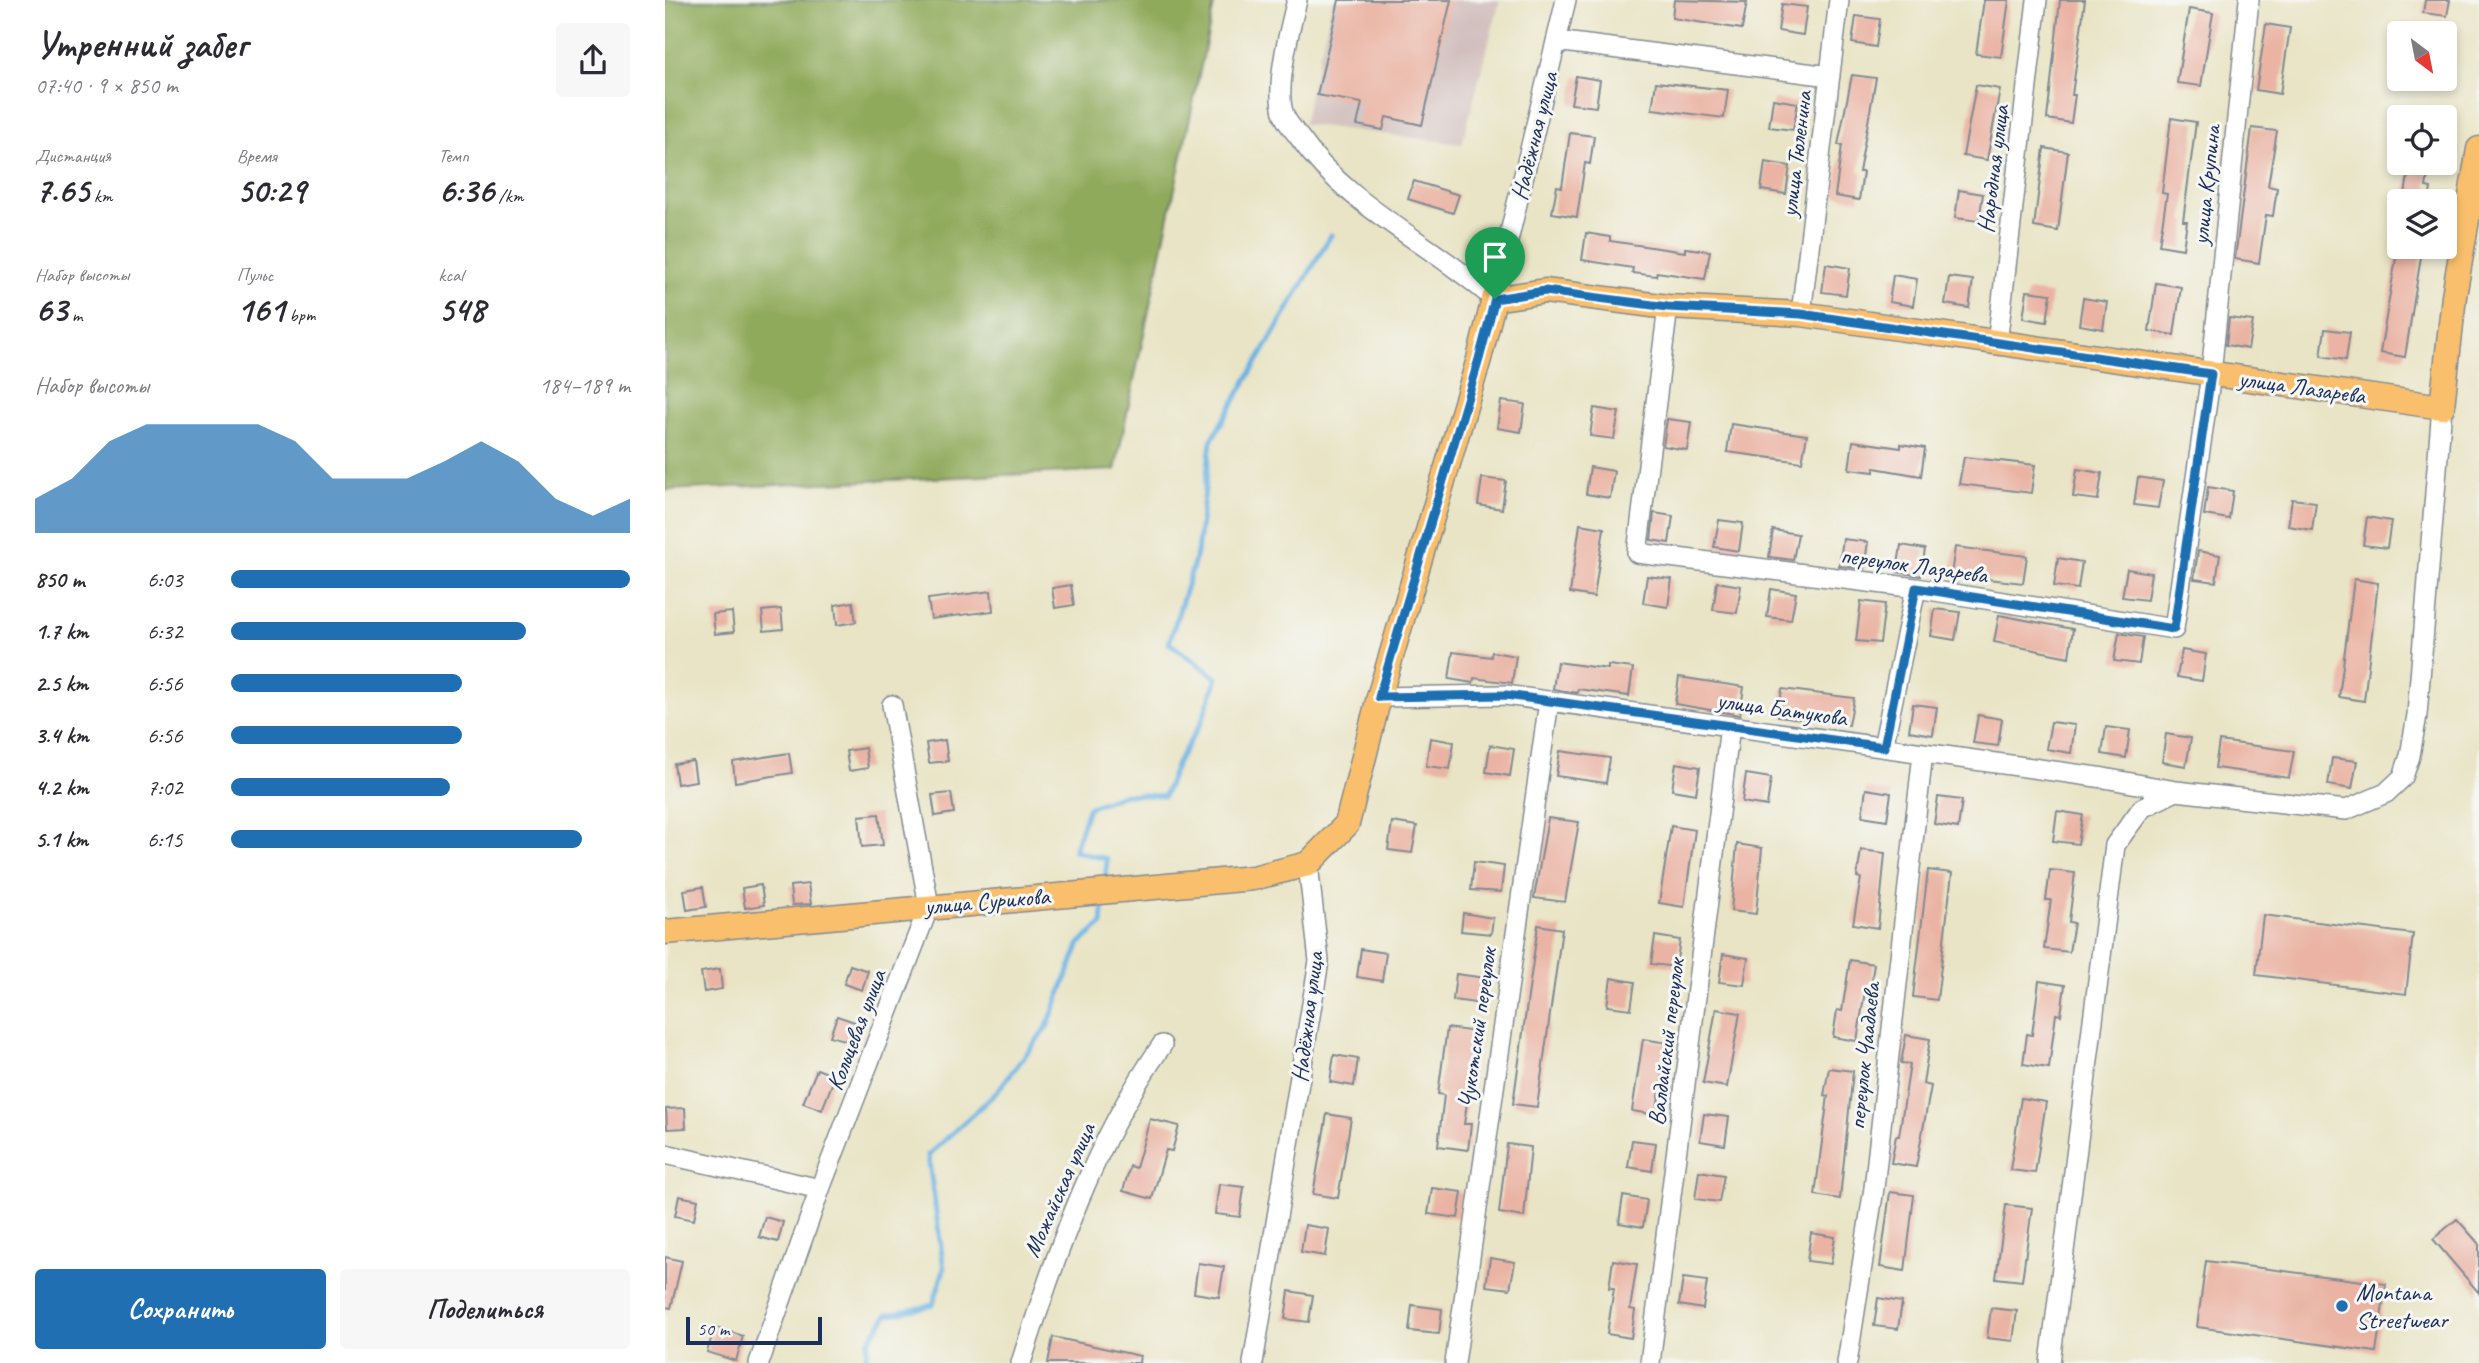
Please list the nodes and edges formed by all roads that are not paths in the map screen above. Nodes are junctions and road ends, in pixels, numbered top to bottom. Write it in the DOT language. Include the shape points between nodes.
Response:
graph roads {
  1 [pos="1297,0"];
  2 [pos="1566,0"];
  3 [pos="1839,0"];
  4 [pos="2037,0"];
  5 [pos="2249,0"];
  6 [pos="1556,41"];
  7 [pos="1830,76"];
  8 [pos="2479,149"];
  9 [pos="1495,299"];
  10 [pos="1668,307"];
  11 [pos="1801,314"];
  12 [pos="1997,344"];
  13 [pos="2211,374"];
  14 [pos="2442,407"];
  15 [pos="1916,588"];
  16 [pos="1379,697"];
  17 [pos="1549,701"];
  18 [pos="892,705"];
  19 [pos="1730,726"];
  20 [pos="1884,747"];
  21 [pos="1923,753"];
  22 [pos="2176,791"];
  23 [pos="1308,864"];
  24 [pos="929,905"];
  25 [pos="665,932"];
  26 [pos="1162,1045"];
  27 [pos="665,1154"];
  28 [pos="820,1189"];
  29 [pos="759,1363"];
  30 [pos="1021,1363"];
  31 [pos="1253,1363"];
  32 [pos="1455,1363"];
  33 [pos="1650,1363"];
  34 [pos="1847,1363"];
  35 [pos="2050,1363"];
  1 -- 9 [label="street" via="1282,60 1283,114 1316,161 1363,202"];
  2 -- 6 [label="street, Надёжная улица"];
  3 -- 7 [label="street, улица Тюленина"];
  4 -- 12 [label="street, Народная улица"];
  5 -- 13 [label="street, улица Крупина"];
  6 -- 7 [label="street"];
  6 -- 9 [label="street, Надёжная улица"];
  7 -- 11 [label="street, улица Тюленина"];
  8 -- 14 [label="main road" via="2454,296"];
  9 -- 10 [label="main road, улица Лазарева" via="1545,291"];
  9 -- 16 [label="main road, Надёжная улица"];
  10 -- 11 [label="main road, улица Лазарева"];
  10 -- 15 [label="street, переулок Лазарева" via="1637,553"];
  11 -- 12 [label="main road, улица Лазарева"];
  12 -- 13 [label="main road, улица Лазарева"];
  13 -- 14 [label="main road, улица Лазарева"];
  13 -- 15 [label="street, переулок Лазарева" via="2174,629"];
  14 -- 22 [label="street, улица Батукова" via="2417,715 2403,777 2386,793 2346,810"];
  15 -- 20 [label="street"];
  16 -- 17 [label="street, улица Батукова" via="1506,695"];
  16 -- 23 [label="main road, Надёжная улица" via="1347,824"];
  17 -- 19 [label="street, улица Батукова"];
  17 -- 32 [label="street, Чукотский переулок"];
  18 -- 24 [label="street"];
  19 -- 20 [label="street, улица Батукова"];
  19 -- 33 [label="street, Валдайский переулок"];
  20 -- 21 [label="street, улица Батукова"];
  21 -- 22 [label="street, улица Батукова"];
  21 -- 34 [label="street, переулок Чаадаева" via="1874,1188"];
  22 -- 35 [label="street" via="2142,808 2115,845"];
  23 -- 24 [label="main road, улица Сурикова" via="1253,878"];
  23 -- 31 [label="street, Надёжная улица" via="1319,961"];
  24 -- 25 [label="main road, улица Сурикова"];
  24 -- 28 [label="street, Кольцевая улица"];
  26 -- 30 [label="street, Можайская улица" via="1137,1081 1097,1159 1052,1262"];
  27 -- 28 [label="street"];
  28 -- 29 [label="street, Кольцевая улица"];
}
